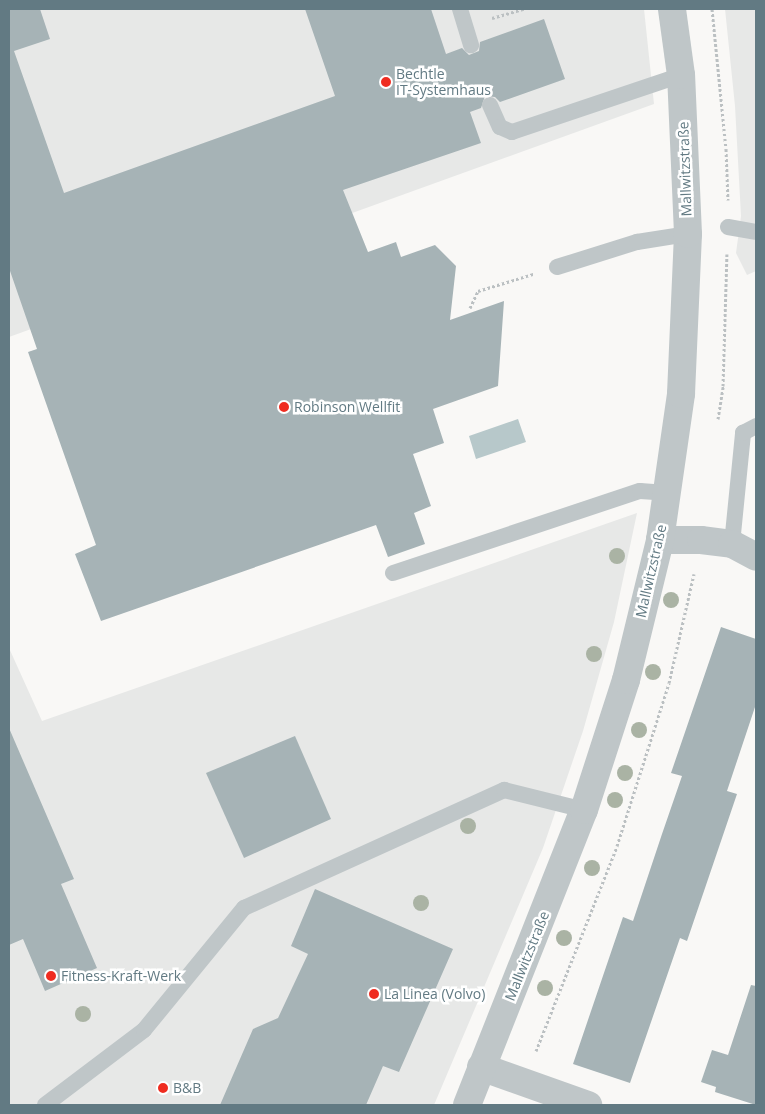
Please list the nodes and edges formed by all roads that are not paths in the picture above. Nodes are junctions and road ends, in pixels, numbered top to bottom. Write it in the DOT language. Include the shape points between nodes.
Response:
graph roads {
  1 [pos="460,9"];
  2 [pos="672,9"];
  3 [pos="471,45"];
  4 [pos="681,75"];
  5 [pos="490,105"];
  6 [pos="728,227"];
  7 [pos="756,232"];
  8 [pos="688,234"];
  9 [pos="558,267"];
  10 [pos="756,426"];
  11 [pos="667,494"];
  12 [pos="660,540"];
  13 [pos="732,544"];
  14 [pos="756,557"];
  15 [pos="393,573"];
  16 [pos="584,810"];
  17 [pos="481,1067"];
  18 [pos="45,1105"];
  19 [pos="467,1105"];
  20 [pos="588,1105"];
  1 -- 3 [label="lane"];
  2 -- 4 [label="street, Mallwitzstraße"];
  4 -- 5 [label="lane" via="512,132 500,127"];
  4 -- 8 [label="street, Mallwitzstraße"];
  6 -- 7 [label="lane"];
  8 -- 9 [label="lane" via="638,242"];
  8 -- 11 [label="street, Mallwitzstraße" via="681,394"];
  10 -- 13 [label="lane" via="743,433"];
  11 -- 12 [label="street, Mallwitzstraße"];
  11 -- 15 [label="lane" via="640,491"];
  12 -- 13 [label="street"];
  12 -- 16 [label="street, Mallwitzstraße" via="626,680"];
  13 -- 14 [label="street"];
  16 -- 17 [label="street, Mallwitzstraße" via="535,939"];
  16 -- 18 [label="lane" via="504,790 244,908 144,1030"];
  17 -- 19 [label="street, Mallwitzstraße"];
  17 -- 20 [label="street"];
}
